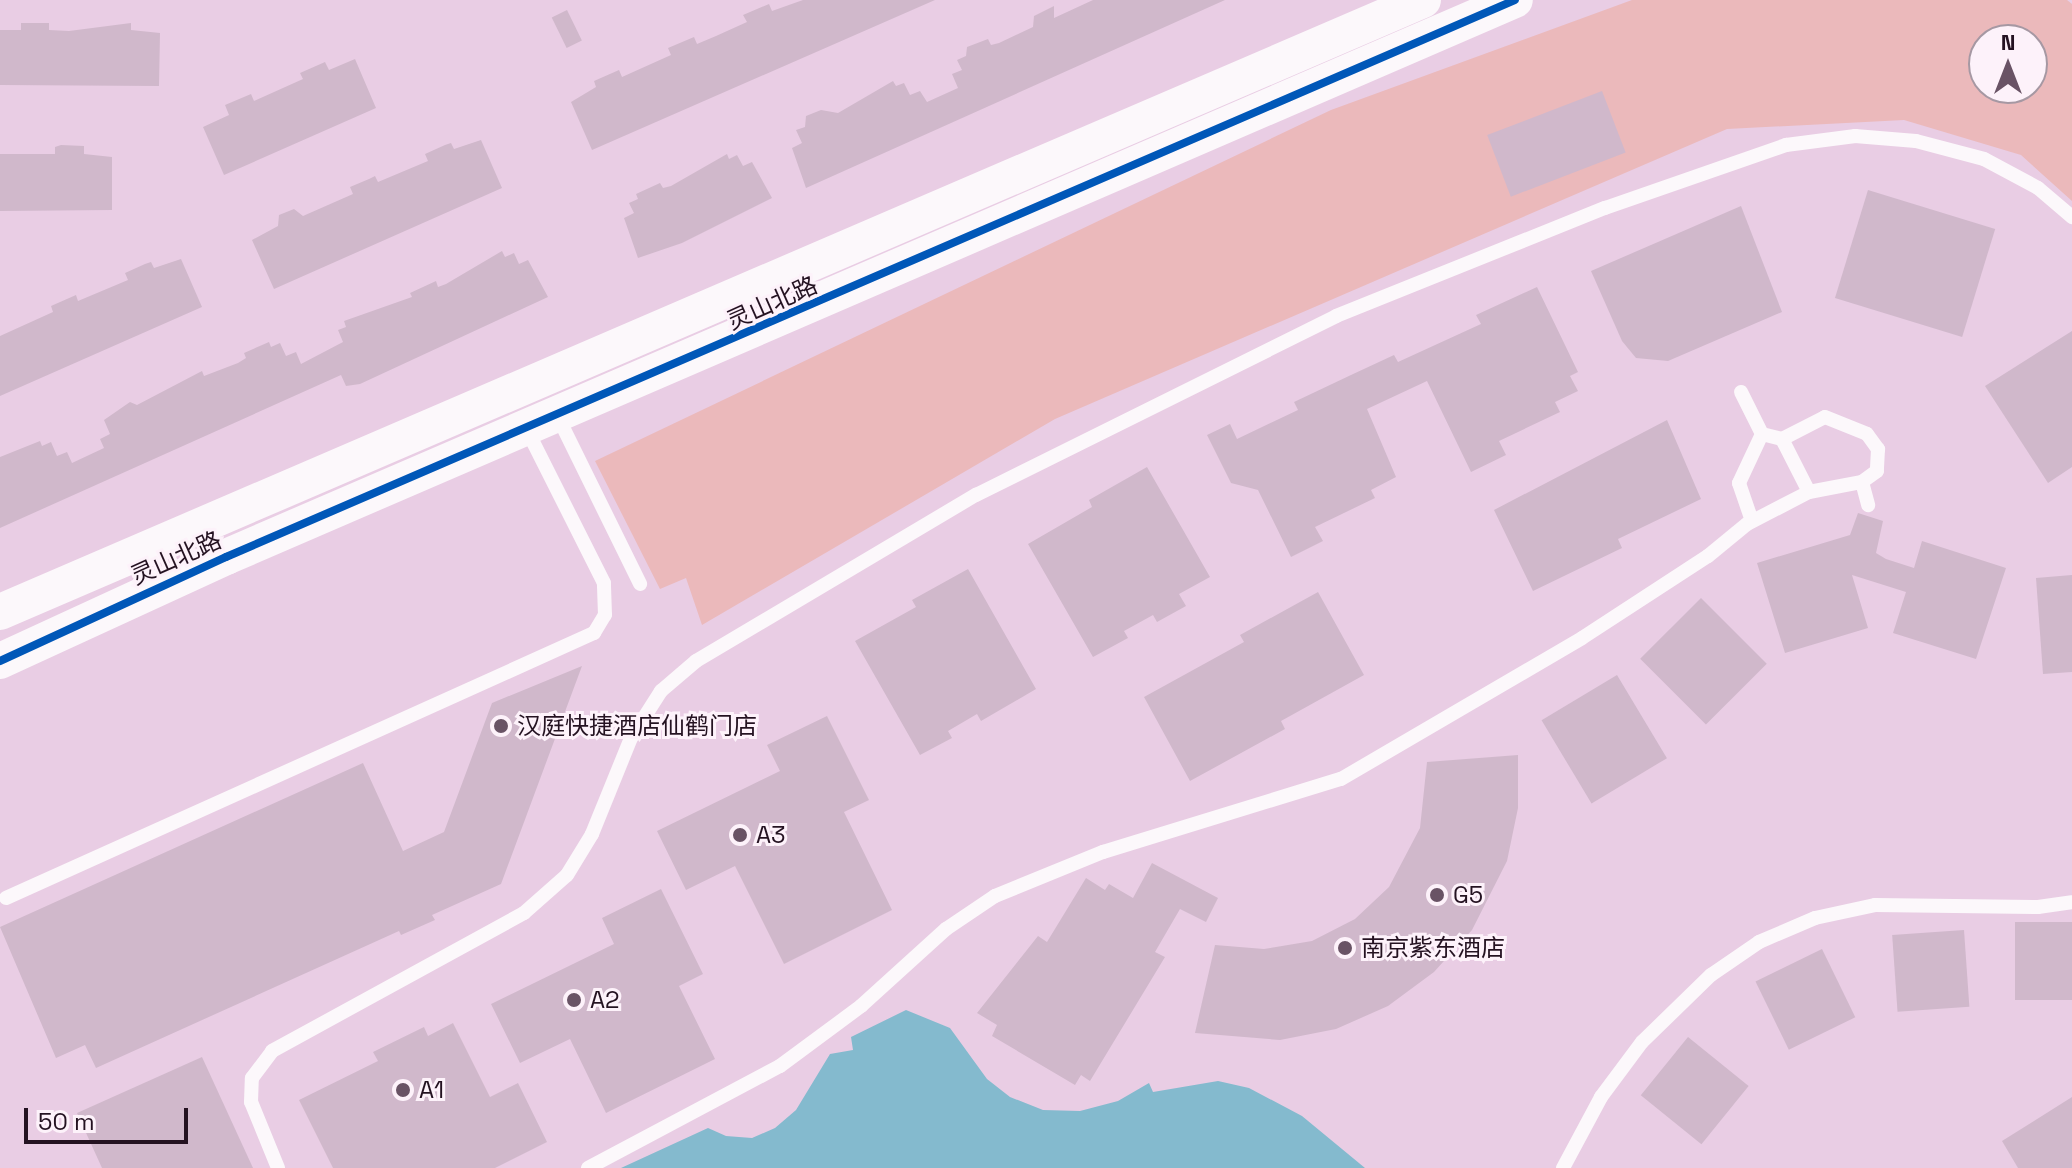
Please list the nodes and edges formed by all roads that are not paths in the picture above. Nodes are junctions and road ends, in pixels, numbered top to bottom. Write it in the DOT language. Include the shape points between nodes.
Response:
graph roads {
  1 [pos="1423,0"];
  2 [pos="1515,0"];
  3 [pos="2072,217"];
  4 [pos="1741,392"];
  5 [pos="543,423"];
  6 [pos="1762,434"];
  7 [pos="1782,439"];
  8 [pos="1862,482"];
  9 [pos="1809,492"];
  10 [pos="1868,505"];
  11 [pos="1752,521"];
  12 [pos="640,584"];
  13 [pos="0,612"];
  14 [pos="0,661"];
  15 [pos="6,898"];
  16 [pos="2072,902"];
  17 [pos="278,1168"];
  18 [pos="588,1168"];
  19 [pos="1563,1168"];
  1 -- 13 [label="street, 灵山北路"];
  2 -- 5 [label="street, 灵山北路"];
  3 -- 17 [label="lane" via="2038,188 1984,159 1930,145 1855,136 1786,145 1605,208 1336,316 976,495 696,661 661,691 631,738 592,834 567,875 524,913 272,1051 252,1078 251,1102"];
  4 -- 6 [label="lane"];
  5 -- 12 [label="lane"];
  5 -- 14 [label="street, 灵山北路"];
  5 -- 15 [label="lane" via="604,583 605,615 594,633"];
  6 -- 7 [label="lane"];
  6 -- 11 [label="lane" via="1739,483"];
  7 -- 8 [label="lane" via="1825,417 1867,434 1878,449 1877,471"];
  7 -- 9 [label="lane"];
  8 -- 9 [label="lane"];
  8 -- 10 [label="lane"];
  9 -- 11 [label="lane"];
  11 -- 18 [label="lane" via="1582,638 1341,779 1103,852 995,896 946,929 861,1006 780,1066"];
  16 -- 19 [label="lane" via="1875,905 1815,918 1759,942 1711,975 1642,1042 1601,1097"];
}
